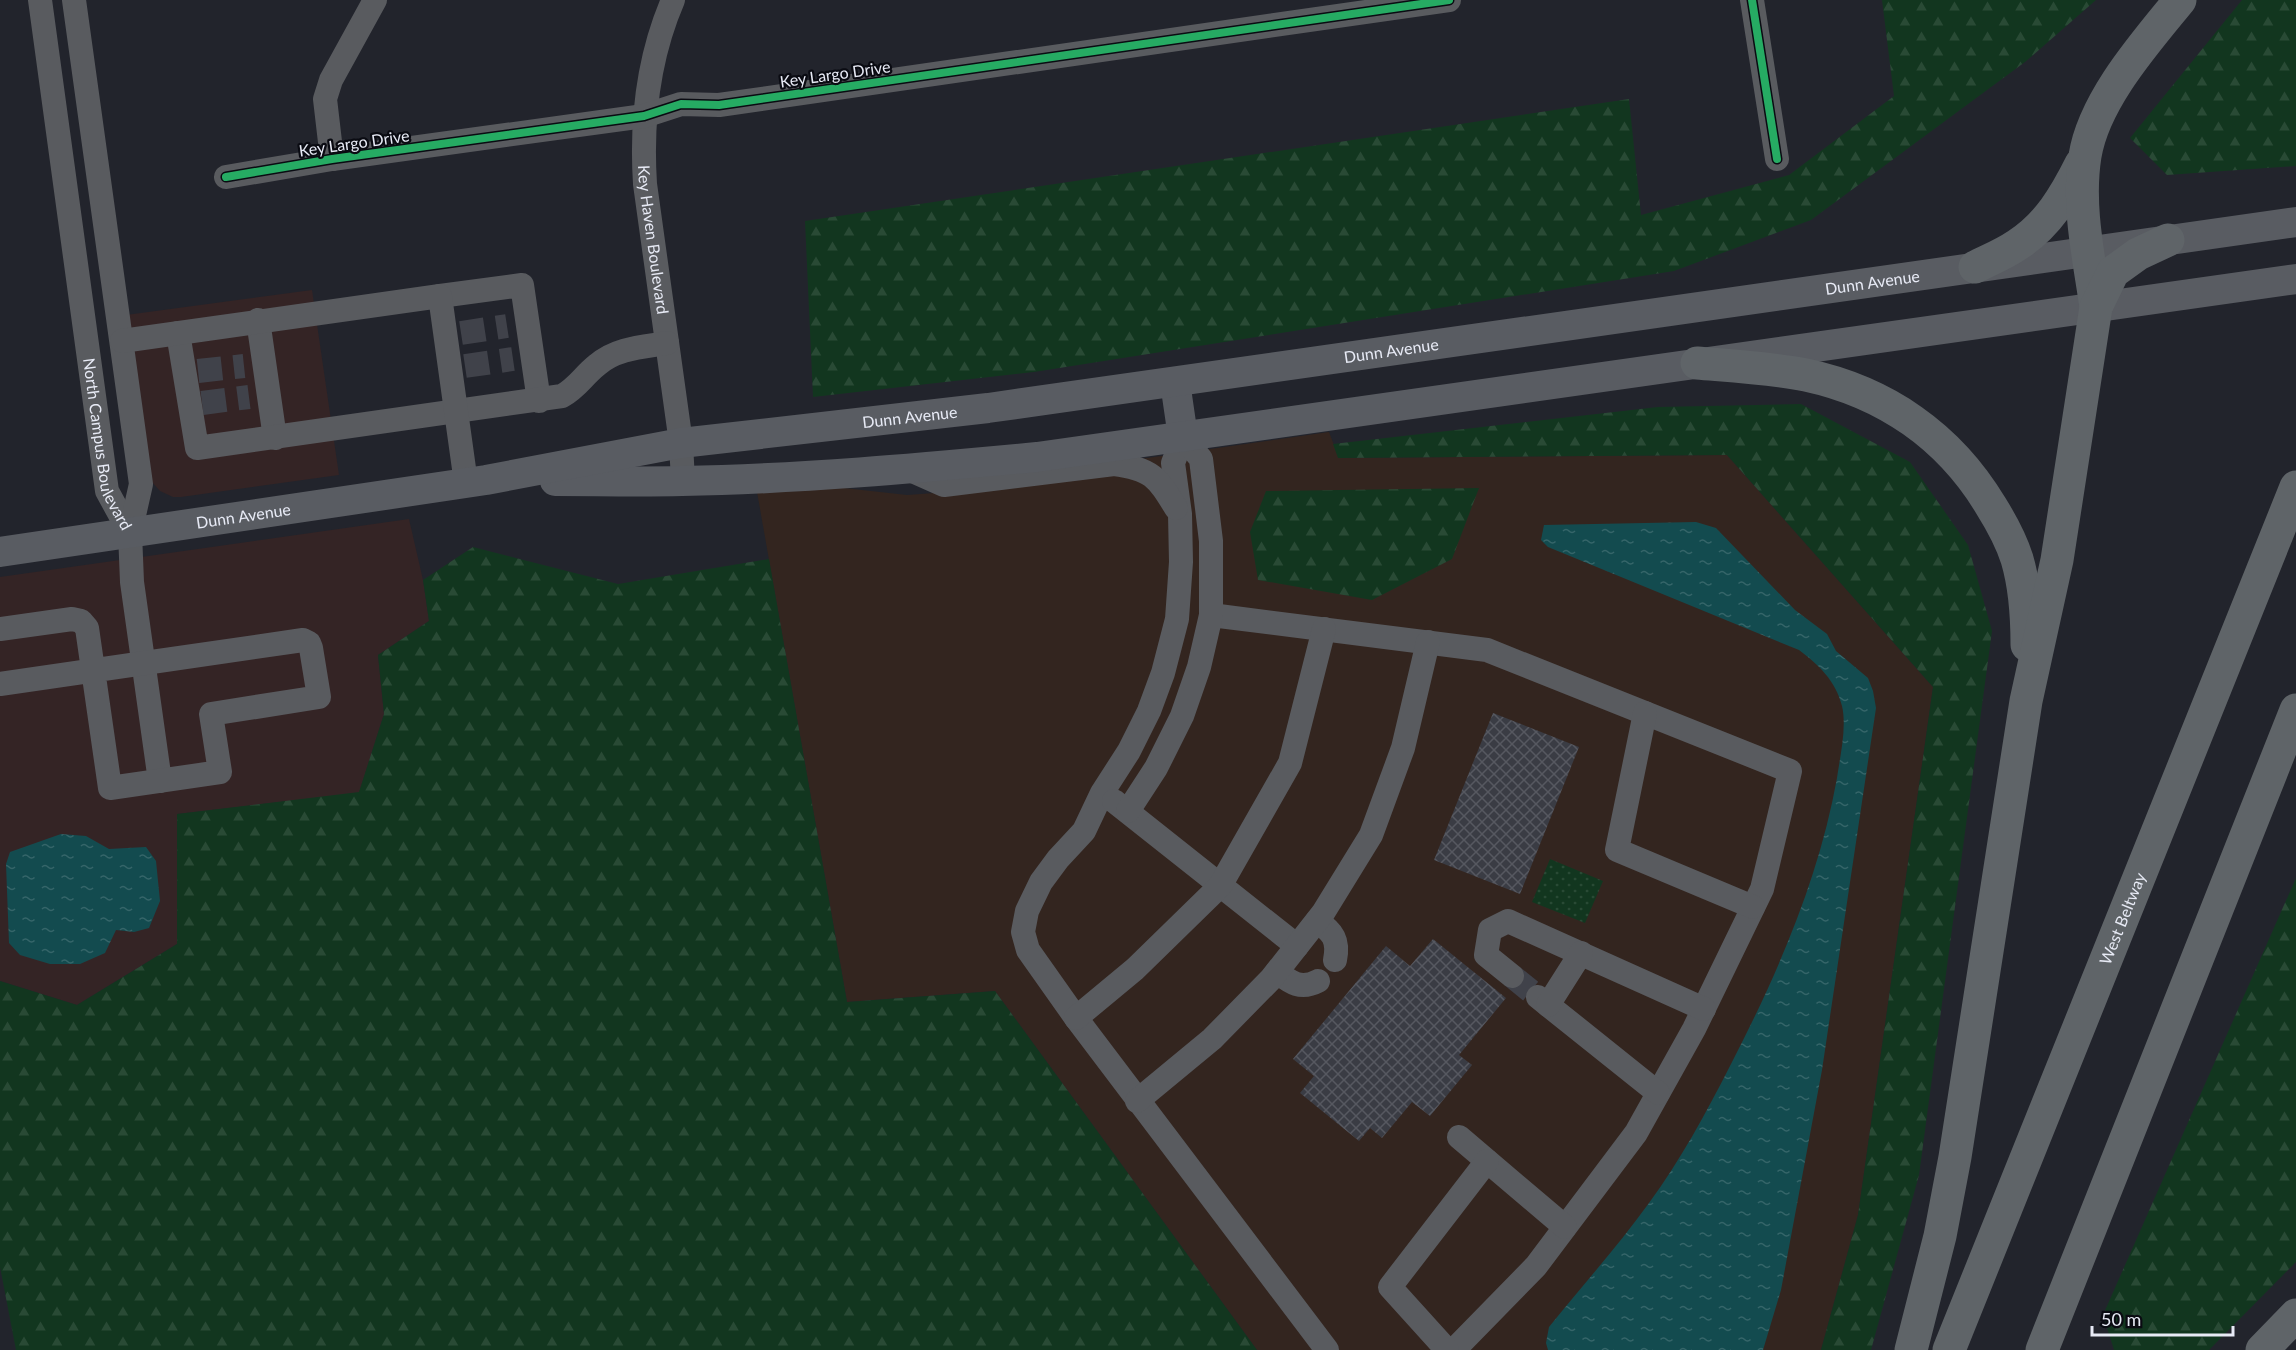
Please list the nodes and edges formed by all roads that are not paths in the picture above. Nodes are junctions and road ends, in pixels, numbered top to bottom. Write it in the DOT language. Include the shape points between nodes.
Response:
graph roads {
  1 [pos="40,0"];
  2 [pos="74,0"];
  3 [pos="375,0"];
  4 [pos="673,0"];
  5 [pos="1449,0"];
  6 [pos="1752,0"];
  7 [pos="2180,0"];
  8 [pos="77,25"];
  9 [pos="44,30"];
  10 [pos="644,116"];
  11 [pos="2085,157"];
  12 [pos="332,159"];
  13 [pos="1777,159"];
  14 [pos="226,177"];
  15 [pos="2296,222"];
  16 [pos="2168,240"];
  17 [pos="2088,251"];
  18 [pos="1975,267"];
  19 [pos="2296,279"];
  20 [pos="440,296"];
  21 [pos="2096,307"];
  22 [pos="258,320"];
  23 [pos="178,333"];
  24 [pos="122,341"];
  25 [pos="668,343"];
  26 [pos="1696,363"];
  27 [pos="1175,382"];
  28 [pos="539,401"];
  29 [pos="456,412"];
  30 [pos="1184,437"];
  31 [pos="275,438"];
  32 [pos="681,443"];
  33 [pos="908,469"];
  34 [pos="683,481"];
  35 [pos="476,482"];
  36 [pos="2296,487"];
  37 [pos="1180,514"];
  38 [pos="130,533"];
  39 [pos="0,552"];
  40 [pos="1211,615"];
  41 [pos="0,629"];
  42 [pos="1324,629"];
  43 [pos="1428,642"];
  44 [pos="144,664"];
  45 [pos="93,670"];
  46 [pos="0,684"];
  47 [pos="2026,702"];
  48 [pos="2296,710"];
  49 [pos="1645,713"];
  50 [pos="160,781"];
  51 [pos="1102,793"];
  52 [pos="1128,810"];
  53 [pos="1220,886"];
  54 [pos="1754,907"];
  55 [pos="1317,921"];
  56 [pos="1297,946"];
  57 [pos="1581,953"];
  58 [pos="1335,960"];
  59 [pos="1277,972"];
  60 [pos="1512,976"];
  61 [pos="1318,981"];
  62 [pos="1704,1009"];
  63 [pos="1076,1018"];
  64 [pos="1658,1094"];
  65 [pos="1137,1101"];
  66 [pos="1459,1137"];
  67 [pos="1487,1161"];
  68 [pos="1565,1227"];
  69 [pos="2296,1315"];
  70 [pos="1327,1350"];
  71 [pos="1447,1350"];
  72 [pos="1454,1350"];
  73 [pos="1911,1350"];
  74 [pos="1949,1350"];
  75 [pos="2042,1350"];
  76 [pos="2262,1350"];
  1 -- 9 [label="street, North Campus Boulevard"];
  2 -- 8 [label="street, North Campus Boulevard"];
  3 -- 12 [label="street" via="331,80 325,99"];
  4 -- 10 [label="street, Key Haven Boulevard" via="654,59"];
  5 -- 10 [label="street, Key Largo Drive" via="719,105 681,104"];
  6 -- 13 [label="street"];
  7 -- 11 [label="highway" via="2124,72 2102,108"];
  8 -- 9 [label="street"];
  8 -- 24 [label="street, North Campus Boulevard"];
  9 -- 38 [label="street, North Campus Boulevard" via="107,491"];
  10 -- 12 [label="street, Key Largo Drive"];
  10 -- 25 [label="street, Key Haven Boulevard" via="645,184"];
  11 -- 17 [label="highway" via="2082,202"];
  11 -- 18 [label="highway" via="2065,196 2036,231 2017,246"];
  12 -- 14 [label="street, Key Largo Drive"];
  15 -- 16 [label="main road, Dunn Avenue"];
  16 -- 17 [label="main road, Dunn Avenue"];
  16 -- 21 [label="highway" via="2138,254 2114,272"];
  17 -- 18 [label="main road, Dunn Avenue"];
  17 -- 21 [label="highway"];
  18 -- 27 [label="main road, Dunn Avenue"];
  19 -- 21 [label="main road, Dunn Avenue"];
  20 -- 22 [label="street"];
  20 -- 28 [label="street" via="522,285 517,325 522,358"];
  20 -- 29 [label="street" via="453,334"];
  21 -- 26 [label="main road, Dunn Avenue"];
  21 -- 47 [label="highway" via="2056,560"];
  22 -- 23 [label="street"];
  22 -- 31 [label="street" via="254,365 259,396"];
  23 -- 24 [label="street"];
  23 -- 31 [label="street" via="191,372 197,448"];
  24 -- 38 [label="street, North Campus Boulevard" via="141,484"];
  25 -- 28 [label="street" via="624,350 597,364 575,389"];
  25 -- 32 [label="street, Key Haven Boulevard"];
  26 -- 30 [label="main road, Dunn Avenue"];
  26 -- 47 [label="highway" via="1807,375 1848,388 1920,424 1944,446 1988,500 2017,560 2027,620"];
  27 -- 30 [label="main road"];
  27 -- 32 [label="main road, Dunn Avenue"];
  28 -- 29 [label="street"];
  29 -- 31 [label="street"];
  29 -- 35 [label="street"];
  30 -- 33 [label="main road, Dunn Avenue"];
  30 -- 37 [label="street" via="1173,463"];
  30 -- 40 [label="street" via="1201,459 1211,541"];
  32 -- 34 [label="street, Key Haven Boulevard"];
  32 -- 35 [label="main road, Dunn Avenue"];
  33 -- 34 [label="main road, Dunn Avenue"];
  33 -- 37 [label="street" via="944,485 1114,464 1132,466 1161,483"];
  34 -- 35 [label="main road, Dunn Avenue"];
  35 -- 38 [label="main road, Dunn Avenue"];
  36 -- 74 [label="highway, West Beltway"];
  37 -- 51 [label="street" via="1177,620 1163,673 1129,751"];
  38 -- 39 [label="main road, Dunn Avenue"];
  38 -- 44 [label="street" via="132,582"];
  40 -- 42 [label="street"];
  40 -- 52 [label="street" via="1182,716 1156,768"];
  41 -- 45 [label="street" via="81,621 87,628"];
  42 -- 43 [label="street"];
  42 -- 53 [label="street" via="1290,764"];
  43 -- 49 [label="street" via="1487,650"];
  43 -- 55 [label="street" via="1403,748 1371,835"];
  44 -- 45 [label="street"];
  44 -- 50 [label="street"];
  44 -- 50 [label="street" via="303,640 311,648 319,698 211,714 220,772"];
  45 -- 46 [label="street"];
  45 -- 50 [label="street" via="110,788"];
  47 -- 73 [label="highway" via="1955,1157"];
  48 -- 75 [label="highway"];
  49 -- 54 [label="street" via="1617,850"];
  49 -- 54 [label="street" via="1790,771 1762,889"];
  51 -- 52 [label="street"];
  51 -- 63 [label="street" via="1084,831 1041,882 1027,911 1023,932 1028,950"];
  52 -- 53 [label="street"];
  53 -- 56 [label="street"];
  53 -- 63 [label="street" via="1135,969"];
  54 -- 62 [label="street"];
  55 -- 56 [label="street"];
  55 -- 58 [label="street" via="1336,939"];
  56 -- 59 [label="street"];
  57 -- 60 [label="street" via="1508,921 1490,930 1486,955"];
  57 -- 62 [label="street"];
  57 -- 64 [label="street" via="1543,1001"];
  59 -- 61 [label="street" via="1298,985 1310,986"];
  59 -- 65 [label="street" via="1212,1039"];
  62 -- 64 [label="street"];
  63 -- 65 [label="street"];
  64 -- 68 [label="street" via="1636,1133"];
  65 -- 70 [label="street"];
  66 -- 67 [label="street"];
  67 -- 68 [label="street"];
  67 -- 71 [label="street" via="1390,1287"];
  68 -- 72 [label="street" via="1536,1266"];
  69 -- 76 [label="highway"];
}
